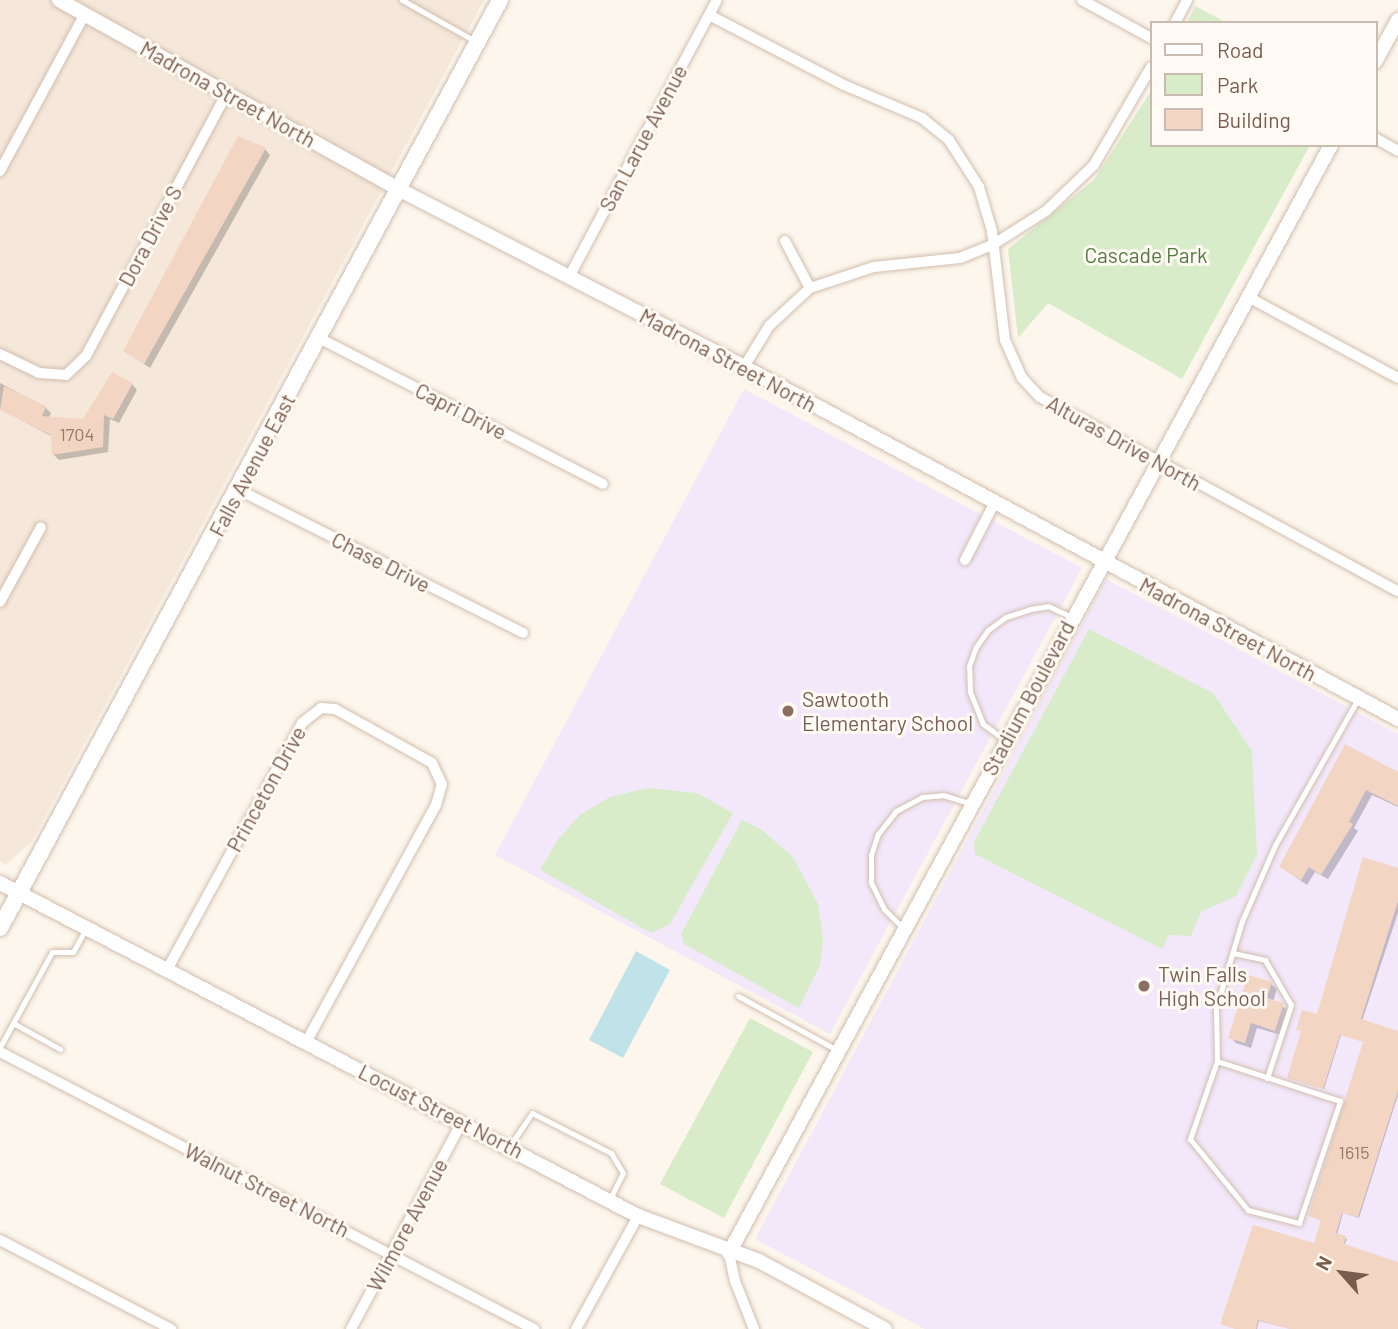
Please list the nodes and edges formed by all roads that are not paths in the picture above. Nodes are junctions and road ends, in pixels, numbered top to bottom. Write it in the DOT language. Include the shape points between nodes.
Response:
graph roads {
  1 [pos="59,0"];
  2 [pos="402,0"];
  3 [pos="500,0"];
  4 [pos="717,0"];
  5 [pos="1082,0"];
  6 [pos="1187,0"];
  7 [pos="85,13"];
  8 [pos="709,15"];
  9 [pos="1398,20"];
  10 [pos="1176,21"];
  11 [pos="1150,37"];
  12 [pos="477,43"];
  13 [pos="1377,58"];
  14 [pos="1150,69"];
  15 [pos="227,93"];
  16 [pos="1377,139"];
  17 [pos="1330,147"];
  18 [pos="1398,151"];
  19 [pos="0,171"];
  20 [pos="398,189"];
  21 [pos="785,242"];
  22 [pos="995,244"];
  23 [pos="569,277"];
  24 [pos="810,288"];
  25 [pos="1250,298"];
  26 [pos="319,338"];
  27 [pos="0,354"];
  28 [pos="744,367"];
  29 [pos="1398,378"];
  30 [pos="1160,464"];
  31 [pos="603,484"];
  32 [pos="239,490"];
  33 [pos="995,502"];
  34 [pos="41,527"];
  35 [pos="965,560"];
  36 [pos="1102,562"];
  37 [pos="1398,591"];
  38 [pos="0,602"];
  39 [pos="1072,617"];
  40 [pos="523,633"];
  41 [pos="1358,699"];
  42 [pos="1398,719"];
  43 [pos="1006,740"];
  44 [pos="972,804"];
  45 [pos="0,883"];
  46 [pos="18,893"];
  47 [pos="0,928"];
  48 [pos="86,928"];
  49 [pos="904,929"];
  50 [pos="1233,953"];
  51 [pos="168,968"];
  52 [pos="738,996"];
  53 [pos="13,1023"];
  54 [pos="306,1042"];
  55 [pos="60,1049"];
  56 [pos="0,1050"];
  57 [pos="839,1051"];
  58 [pos="1217,1060"];
  59 [pos="1267,1078"];
  60 [pos="462,1122"];
  61 [pos="509,1147"];
  62 [pos="609,1199"];
  63 [pos="638,1216"];
  64 [pos="0,1240"];
  65 [pos="729,1253"];
  66 [pos="392,1255"];
  67 [pos="171,1329"];
  68 [pos="351,1329"];
  69 [pos="534,1329"];
  70 [pos="576,1329"];
  71 [pos="754,1329"];
  72 [pos="885,1329"];
  1 -- 7 [label="street, Madrona Street North"];
  2 -- 12 [label="lane"];
  3 -- 12 [label="main road, Falls Avenue East"];
  4 -- 8 [label="street, San Larue Avenue"];
  5 -- 11 [label="street"];
  6 -- 10 [label="street"];
  7 -- 15 [label="street, Madrona Street North"];
  7 -- 19 [label="street"];
  8 -- 22 [label="street, Alturas Drive North" via="931,125 965,160 979,187"];
  8 -- 23 [label="street, San Larue Avenue"];
  9 -- 13 [label="street"];
  12 -- 20 [label="main road, Falls Avenue East"];
  14 -- 22 [label="street" via="1094,165 1046,211"];
  15 -- 20 [label="street, Madrona Street North"];
  15 -- 27 [label="street, Dora Drive S" via="86,356 66,375 39,373"];
  16 -- 18 [label="street"];
  17 -- 25 [label="street, Stadium Boulevard"];
  20 -- 23 [label="street, Madrona Street North"];
  20 -- 26 [label="main road, Falls Avenue East"];
  21 -- 24 [label="street"];
  22 -- 24 [label="street" via="939,263 843,275"];
  22 -- 30 [label="street, Alturas Drive North" via="1005,340 1022,378 1061,412"];
  23 -- 28 [label="street, Madrona Street North"];
  24 -- 28 [label="street" via="769,326"];
  25 -- 29 [label="street"];
  25 -- 30 [label="street, Stadium Boulevard"];
  26 -- 31 [label="street, Capri Drive"];
  26 -- 32 [label="main road, Falls Avenue East"];
  28 -- 33 [label="street, Madrona Street North"];
  30 -- 36 [label="street, Stadium Boulevard"];
  30 -- 37 [label="street, Alturas Drive North"];
  32 -- 40 [label="street, Chase Drive"];
  32 -- 46 [label="main road, Falls Avenue East"];
  33 -- 35 [label="street"];
  33 -- 36 [label="street, Madrona Street North"];
  34 -- 38 [label="street"];
  36 -- 39 [label="street, Stadium Boulevard"];
  36 -- 41 [label="street, Madrona Street North"];
  39 -- 43 [label="street, Stadium Boulevard"];
  39 -- 43 [label="lane" via="1048,607 1006,617 988,630 976,647 969,666 970,691 983,724"];
  41 -- 42 [label="street, Madrona Street North"];
  41 -- 50 [label="lane" via="1275,845"];
  43 -- 44 [label="street, Stadium Boulevard"];
  44 -- 49 [label="street, Stadium Boulevard"];
  44 -- 49 [label="lane" via="943,795 922,797 896,811 878,834 871,855 871,882 884,909"];
  45 -- 46 [label="street, Locust Street North"];
  46 -- 47 [label="main road, Falls Avenue East"];
  46 -- 48 [label="street, Locust Street North"];
  48 -- 51 [label="street, Locust Street North"];
  48 -- 53 [label="lane" via="73,952 52,952"];
  49 -- 57 [label="street, Stadium Boulevard"];
  50 -- 58 [label="lane" via="1216,1008"];
  50 -- 59 [label="lane" via="1265,960 1291,1004"];
  51 -- 54 [label="street, Locust Street North"];
  51 -- 54 [label="street, Princeton Drive" via="302,723 321,708 335,709 432,763 442,784 436,805"];
  52 -- 57 [label="lane"];
  53 -- 55 [label="lane"];
  53 -- 56 [label="lane"];
  54 -- 60 [label="street, Locust Street North"];
  56 -- 66 [label="street, Walnut Street North"];
  57 -- 65 [label="street, Stadium Boulevard"];
  58 -- 59 [label="lane"];
  58 -- 59 [label="lane" via="1190,1139 1248,1210 1299,1223 1340,1101"];
  60 -- 61 [label="street, Locust Street North"];
  60 -- 66 [label="street, Wilmore Avenue"];
  61 -- 62 [label="street, Locust Street North"];
  61 -- 62 [label="lane" via="532,1113 611,1153 624,1173"];
  62 -- 63 [label="street, Locust Street North"];
  63 -- 65 [label="street, Locust Street North"];
  63 -- 70 [label="street"];
  64 -- 67 [label="street"];
  65 -- 71 [label="street"];
  65 -- 72 [label="street, Locust Street North" via="759,1261"];
  66 -- 68 [label="street, Wilmore Avenue"];
  66 -- 69 [label="street, Walnut Street North"];
}
